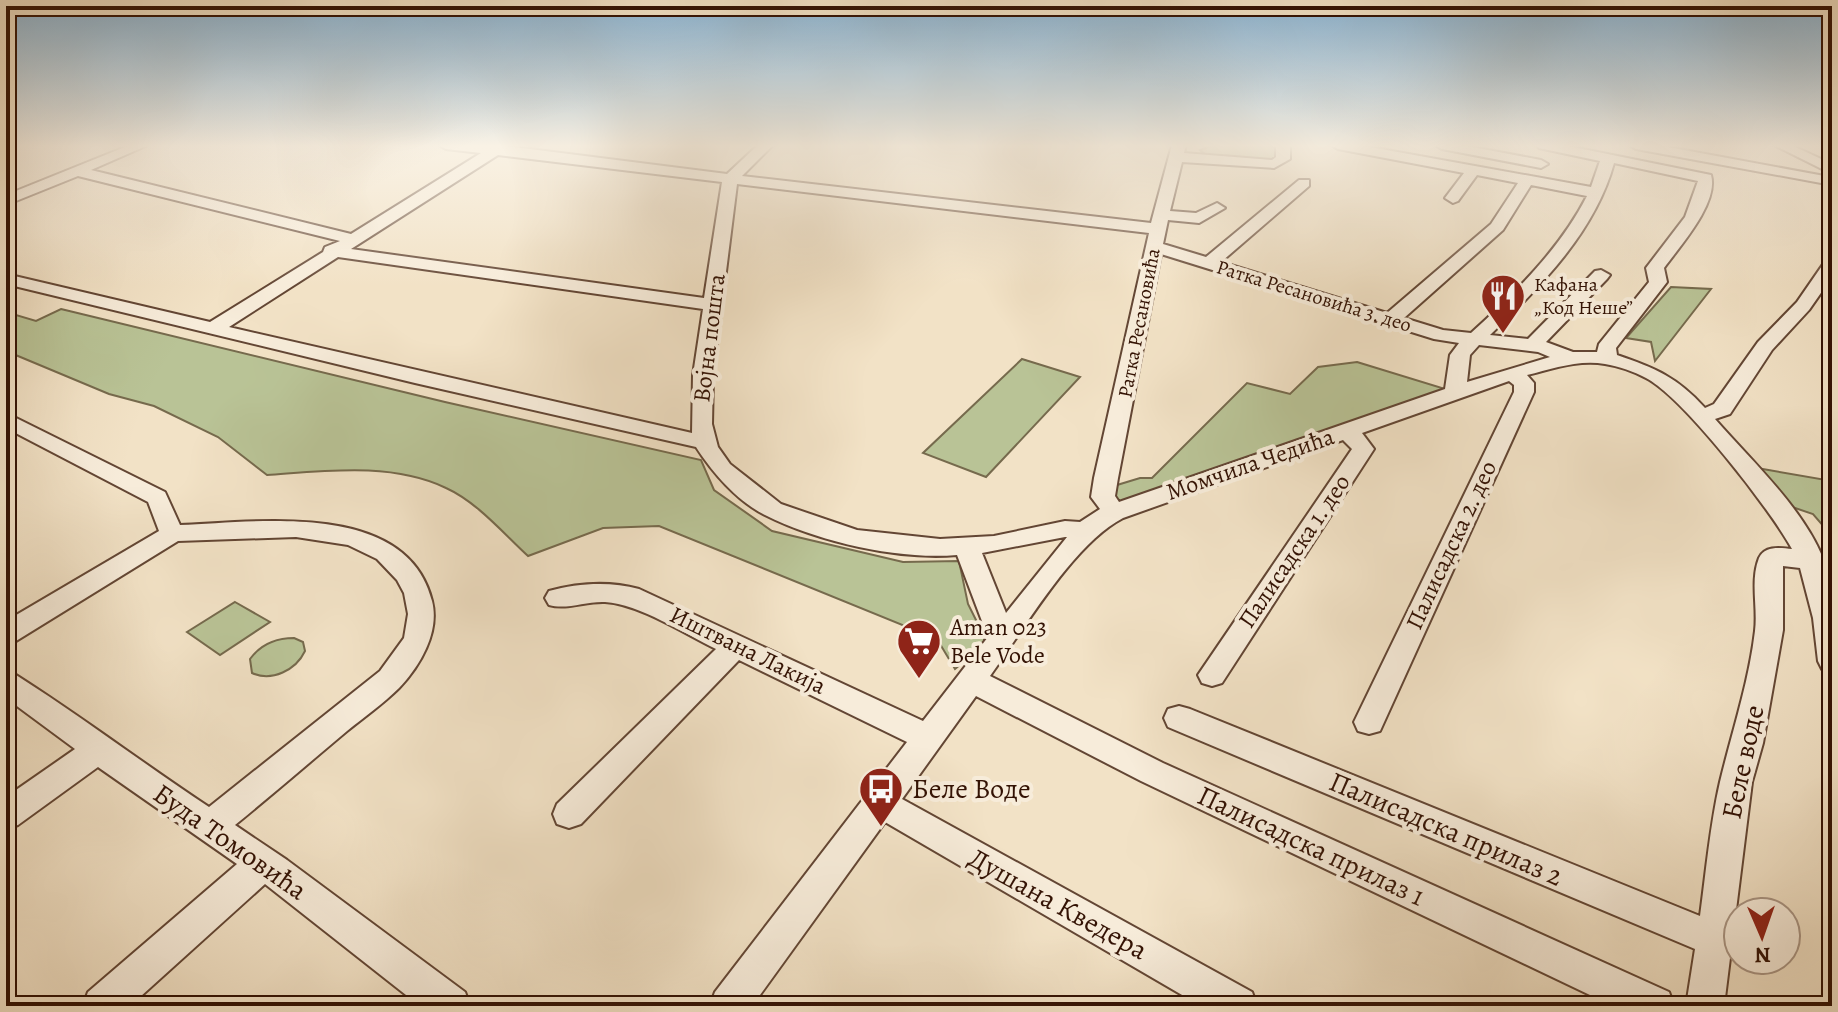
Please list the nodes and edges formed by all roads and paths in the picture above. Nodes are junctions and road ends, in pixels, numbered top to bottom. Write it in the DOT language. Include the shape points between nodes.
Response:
graph roads {
  1 [pos="25,192"];
  2 [pos="163,192"];
  3 [pos="428,192"];
  4 [pos="728,192"];
  5 [pos="841,192"];
  6 [pos="1168,192"];
  7 [pos="1293,192"];
  8 [pos="1457,192"];
  9 [pos="1519,192"];
  10 [pos="1593,192"];
  11 [pos="1703,192"];
  12 [pos="1597,193"];
  13 [pos="1453,198"];
  14 [pos="6,200"];
  15 [pos="1217,208"];
  16 [pos="1158,230"];
  17 [pos="351,239"];
  18 [pos="331,251"];
  19 [pos="1210,263"];
  20 [pos="1832,264"];
  21 [pos="1601,275"];
  22 [pos="6,279"];
  23 [pos="712,305"];
  24 [pos="1391,319"];
  25 [pos="212,329"];
  26 [pos="1475,340"];
  27 [pos="1532,346"];
  28 [pos="1570,358"];
  29 [pos="1607,358"];
  30 [pos="1512,373"];
  31 [pos="1455,392"];
  32 [pos="1701,417"];
  33 [pos="6,419"];
  34 [pos="1345,431"];
  35 [pos="705,442"];
  36 [pos="1114,512"];
  37 [pos="1086,531"];
  38 [pos="173,533"];
  39 [pos="1013,540"];
  40 [pos="967,547"];
  41 [pos="1811,560"];
  42 [pos="1052,571"];
  43 [pos="558,598"];
  44 [pos="6,634"];
  45 [pos="1002,638"];
  46 [pos="737,645"];
  47 [pos="1832,661"];
  48 [pos="1212,675"];
  49 [pos="971,680"];
  50 [pos="6,683"];
  51 [pos="1179,718"];
  52 [pos="1369,722"];
  53 [pos="929,738"];
  54 [pos="98,750"];
  55 [pos="878,802"];
  56 [pos="569,814"];
  57 [pos="6,815"];
  58 [pos="210,826"];
  59 [pos="262,864"];
  60 [pos="1713,939"];
  61 [pos="102,1006"];
  62 [pos="451,1006"];
  63 [pos="729,1006"];
  64 [pos="1238,1006"];
  65 [pos="1655,1006"];
  66 [pos="1705,1006"];
  1 -- 14 [label="street"];
  2 -- 17 [label="street"];
  3 -- 17 [label="street"];
  4 -- 23 [label="street, Војна пошта"];
  5 -- 16 [label="street"];
  6 -- 16 [label="street, Ратка Ресановића"];
  7 -- 19 [label="street"];
  8 -- 13 [label="street"];
  9 -- 24 [label="street" via="1497,227"];
  10 -- 12 [label="street"];
  11 -- 29 [label="street" via="1685,232 1658,264 1658,282 1606,348"];
  12 -- 26 [label="street" via="1558,255"];
  15 -- 16 [label="street"];
  16 -- 19 [label="street, Ратка Ресановића 3. део"];
  16 -- 36 [label="street, Ратка Ресановића" via="1104,489"];
  17 -- 18 [label="street"];
  18 -- 23 [label="street"];
  18 -- 25 [label="street"];
  19 -- 24 [label="street, Ратка Ресановића 3. део"];
  20 -- 32 [label="street" via="1722,409"];
  21 -- 27 [label="street"];
  22 -- 25 [label="street"];
  23 -- 35 [label="street, Војна пошта" via="700,411"];
  24 -- 26 [label="street, Ратка Ресановића 3. део"];
  25 -- 35 [label="street"];
  26 -- 27 [label="street, Ратка Ресановића 3. део"];
  26 -- 31 [label="street" via="1460,355"];
  27 -- 28 [label="street, Ратка Ресановића 3. део"];
  28 -- 29 [label="street, Момчила Чедића"];
  28 -- 30 [label="street, Момчила Чедића"];
  29 -- 32 [label="street, Момчила Чедића" via="1661,378"];
  30 -- 31 [label="street, Момчила Чедића"];
  30 -- 52 [label="street, Палисадска 2. део" via="1524,383 1524,392"];
  31 -- 34 [label="street, Момчила Чедића"];
  32 -- 41 [label="street, Момчила Чедића" via="1786,515"];
  33 -- 38 [label="street" via="157,497"];
  34 -- 36 [label="street, Момчила Чедића"];
  34 -- 48 [label="street, Палисадска 1. део" via="1363,449"];
  35 -- 40 [label="street, Војна пошта" via="722,469 772,509 854,538"];
  36 -- 37 [label="street, Момчила Чедића"];
  37 -- 39 [label="street, Војна пошта" via="1065,529"];
  37 -- 42 [label="street, Момчила Чедића"];
  38 -- 44 [label="street"];
  38 -- 58 [label="street" via="296,529 354,537 386,553 408,575 422,614 417,640 390,679"];
  39 -- 40 [label="street, Војна пошта"];
  39 -- 42 [label="street" via="1039,552"];
  40 -- 45 [label="street"];
  41 -- 47 [label="street, Момчила Чедића"];
  41 -- 60 [label="street, Беле воде" via="1772,558 1769,630 1736,782"];
  42 -- 45 [label="street, Момчила Чедића"];
  43 -- 46 [label="street, Иштвана Лакија" via="603,592 630,596"];
  45 -- 49 [label="street, Момчила Чедића"];
  46 -- 53 [label="street, Иштвана Лакија"];
  46 -- 56 [label="street"];
  49 -- 53 [label="street, Момчила Чедића"];
  49 -- 65 [label="street, Палисадска прилаз 1" via="1165,778"];
  50 -- 54 [label="street, Буда Томовића"];
  51 -- 60 [label="street, Палисадска прилаз 2"];
  53 -- 55 [label="street, Момчила Чедића"];
  54 -- 57 [label="street"];
  54 -- 58 [label="street, Буда Томовића"];
  55 -- 63 [label="street, Момчила Чедића"];
  55 -- 64 [label="street, Душана Кведера"];
  58 -- 59 [label="street, Буда Томовића"];
  59 -- 61 [label="street"];
  59 -- 62 [label="street, Буда Томовића"];
  60 -- 66 [label="street, Беле воде"];
}
